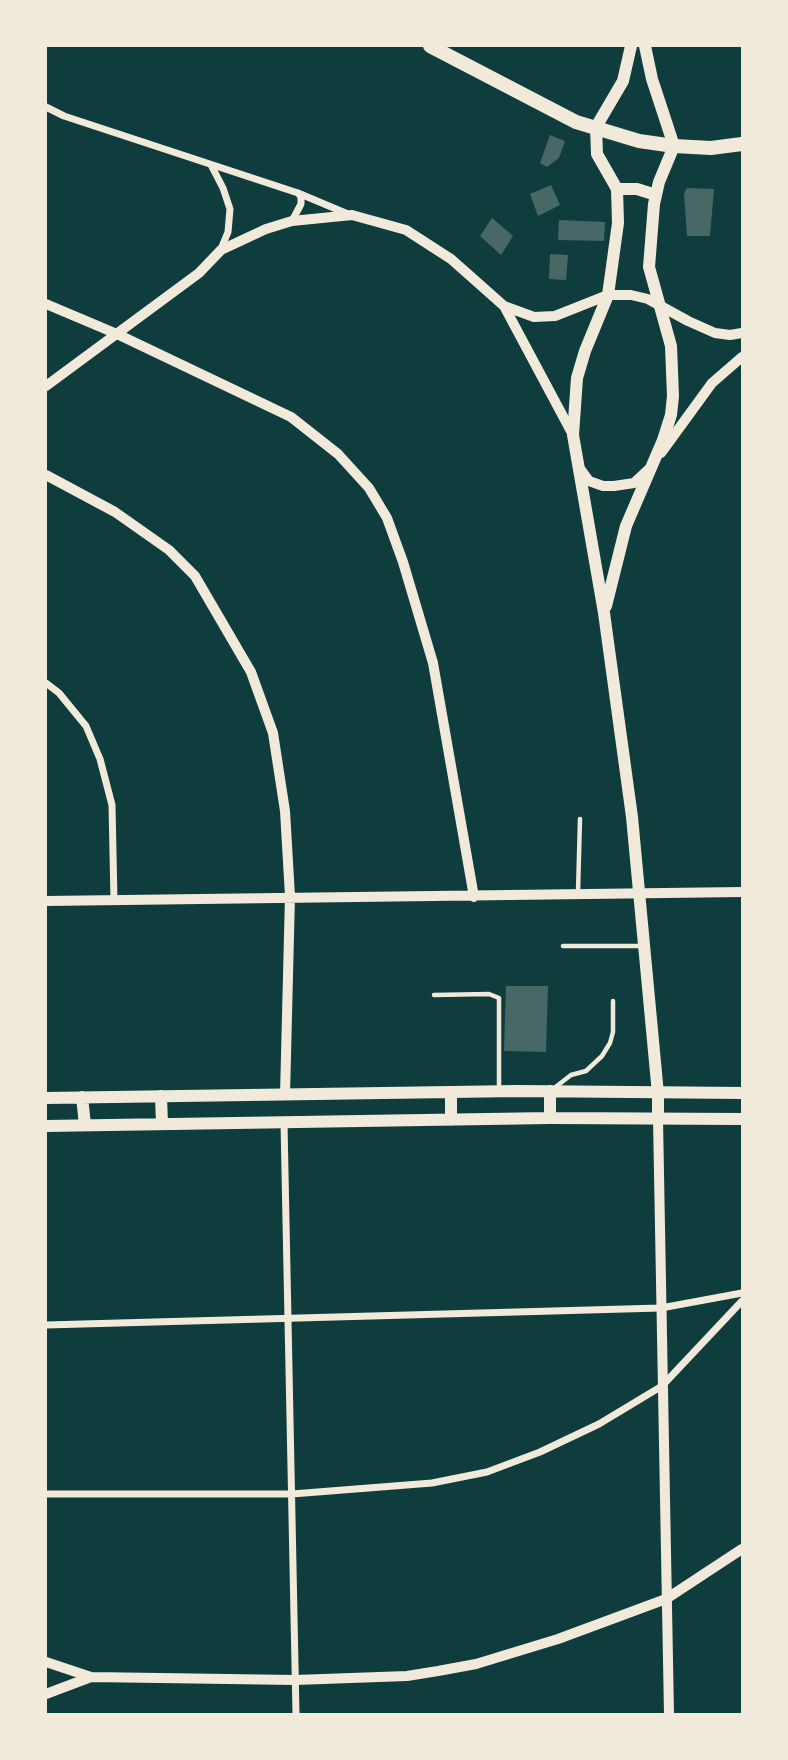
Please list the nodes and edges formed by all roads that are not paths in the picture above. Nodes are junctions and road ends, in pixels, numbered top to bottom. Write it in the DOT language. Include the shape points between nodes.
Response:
graph roads {
  1 [pos="430,46"];
  2 [pos="631,46"];
  3 [pos="645,46"];
  4 [pos="46,107"];
  5 [pos="596,127"];
  6 [pos="743,144"];
  7 [pos="674,146"];
  8 [pos="211,165"];
  9 [pos="617,189"];
  10 [pos="298,194"];
  11 [pos="656,195"];
  12 [pos="352,215"];
  13 [pos="292,221"];
  14 [pos="221,250"];
  15 [pos="608,296"];
  16 [pos="46,304"];
  17 [pos="504,306"];
  18 [pos="660,306"];
  19 [pos="743,333"];
  20 [pos="117,334"];
  21 [pos="743,357"];
  22 [pos="46,386"];
  23 [pos="573,435"];
  24 [pos="652,467"];
  25 [pos="581,470"];
  26 [pos="46,475"];
  27 [pos="604,613"];
  28 [pos="46,683"];
  29 [pos="580,819"];
  30 [pos="743,892"];
  31 [pos="639,893"];
  32 [pos="578,895"];
  33 [pos="290,897"];
  34 [pos="474,897"];
  35 [pos="46,901"];
  36 [pos="114,901"];
  37 [pos="563,946"];
  38 [pos="642,946"];
  39 [pos="434,995"];
  40 [pos="613,1001"];
  41 [pos="550,1091"];
  42 [pos="451,1092"];
  43 [pos="499,1092"];
  44 [pos="743,1093"];
  45 [pos="658,1094"];
  46 [pos="285,1095"];
  47 [pos="161,1096"];
  48 [pos="82,1097"];
  49 [pos="46,1098"];
  50 [pos="550,1118"];
  51 [pos="658,1119"];
  52 [pos="743,1119"];
  53 [pos="451,1120"];
  54 [pos="284,1123"];
  55 [pos="162,1124"];
  56 [pos="46,1125"];
  57 [pos="85,1125"];
  58 [pos="743,1293"];
  59 [pos="743,1301"];
  60 [pos="661,1308"];
  61 [pos="286,1318"];
  62 [pos="46,1325"];
  63 [pos="662,1386"];
  64 [pos="46,1494"];
  65 [pos="292,1494"];
  66 [pos="743,1549"];
  67 [pos="666,1599"];
  68 [pos="46,1662"];
  69 [pos="92,1677"];
  70 [pos="295,1680"];
  71 [pos="46,1694"];
  72 [pos="296,1714"];
  73 [pos="669,1714"];
  1 -- 5 [label="highway" via="576,122"];
  2 -- 5 [label="main road" via="623,81"];
  3 -- 7 [label="main road"];
  4 -- 8 [label="street"];
  5 -- 7 [label="highway"];
  5 -- 9 [label="main road" via="597,154"];
  6 -- 7 [label="highway"];
  7 -- 11 [label="main road"];
  8 -- 10 [label="street"];
  8 -- 14 [label="street" via="230,209"];
  9 -- 11 [label="main road"];
  9 -- 15 [label="main road" via="618,223"];
  10 -- 12 [label="street"];
  10 -- 13 [label="street" via="301,204"];
  11 -- 18 [label="main road" via="649,267"];
  12 -- 13 [label="street"];
  12 -- 17 [label="street" via="406,230 451,259"];
  13 -- 14 [label="street"];
  14 -- 20 [label="street" via="199,273"];
  15 -- 17 [label="street" via="555,316 534,317"];
  15 -- 18 [label="street" via="636,296"];
  15 -- 23 [label="main road" via="577,378"];
  16 -- 20 [label="street"];
  17 -- 23 [label="street"];
  18 -- 19 [label="street" via="715,333"];
  18 -- 24 [label="main road" via="671,346 673,386 671,415"];
  20 -- 22 [label="street"];
  20 -- 34 [label="street" via="291,417 338,454 369,488 387,518 433,663"];
  21 -- 24 [label="street" via="712,383"];
  23 -- 25 [label="main road"];
  24 -- 25 [label="street" via="634,483 614,486 589,481"];
  24 -- 27 [label="main road" via="626,526"];
  25 -- 27 [label="main road"];
  26 -- 33 [label="street" via="115,512 169,550 195,576 214,607 251,672 273,733 285,811"];
  27 -- 31 [label="main road"];
  28 -- 36 [label="street" via="86,726 100,759 112,805"];
  29 -- 32 [label="lane"];
  30 -- 31 [label="street"];
  31 -- 32 [label="street"];
  31 -- 38 [label="main road"];
  32 -- 34 [label="street"];
  33 -- 34 [label="street"];
  33 -- 36 [label="street"];
  33 -- 46 [label="street"];
  35 -- 36 [label="street"];
  37 -- 38 [label="lane"];
  38 -- 45 [label="main road"];
  39 -- 43 [label="lane" via="489,994 499,998"];
  40 -- 41 [label="lane" via="613,1032 602,1056 586,1071 571,1075"];
  41 -- 43 [label="main road"];
  41 -- 45 [label="main road"];
  41 -- 50 [label="main road"];
  42 -- 43 [label="main road"];
  42 -- 46 [label="main road"];
  42 -- 53 [label="main road"];
  44 -- 45 [label="main road"];
  45 -- 51 [label="main road"];
  46 -- 47 [label="main road"];
  47 -- 48 [label="main road"];
  47 -- 55 [label="main road"];
  48 -- 49 [label="main road"];
  48 -- 57 [label="main road"];
  50 -- 51 [label="main road"];
  50 -- 53 [label="main road"];
  51 -- 52 [label="main road"];
  51 -- 60 [label="street"];
  53 -- 54 [label="main road"];
  54 -- 55 [label="main road"];
  54 -- 61 [label="street"];
  55 -- 57 [label="main road"];
  56 -- 57 [label="main road"];
  58 -- 60 [label="street"];
  59 -- 63 [label="street"];
  60 -- 61 [label="street"];
  60 -- 63 [label="street"];
  61 -- 62 [label="street"];
  61 -- 65 [label="street"];
  63 -- 65 [label="street" via="600,1424 487,1472 432,1483"];
  63 -- 67 [label="street"];
  64 -- 65 [label="street"];
  65 -- 70 [label="street"];
  66 -- 67 [label="street"];
  67 -- 70 [label="street" via="476,1664 407,1676"];
  67 -- 73 [label="street"];
  68 -- 69 [label="street"];
  69 -- 70 [label="street"];
  69 -- 71 [label="street"];
  70 -- 72 [label="street"];
}
